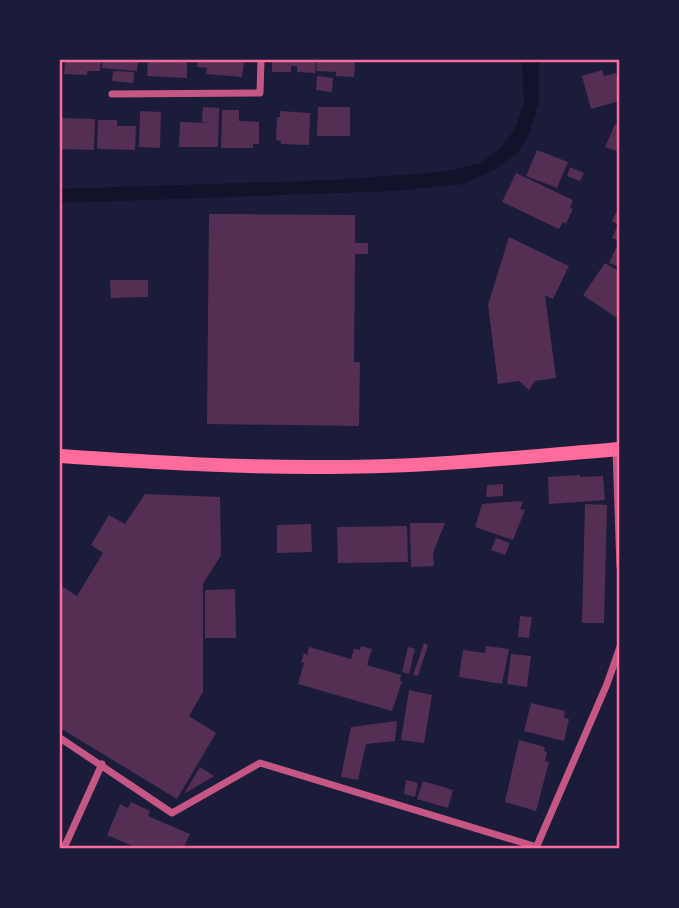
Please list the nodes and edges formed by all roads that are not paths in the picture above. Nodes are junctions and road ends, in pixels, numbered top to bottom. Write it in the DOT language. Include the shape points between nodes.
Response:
graph roads {
  1 [pos="261,60"];
  2 [pos="112,94"];
  3 [pos="617,449"];
  4 [pos="60,456"];
  5 [pos="620,566"];
  6 [pos="620,647"];
  7 [pos="60,738"];
  8 [pos="102,765"];
  9 [pos="537,848"];
  10 [pos="64,849"];
  1 -- 2 [label="street" via="260,93"];
  3 -- 4 [label="main road" via="334,467"];
  3 -- 5 [label="street"];
  6 -- 9 [label="street"];
  7 -- 8 [label="street"];
  8 -- 9 [label="street" via="172,813 260,763"];
  8 -- 10 [label="street"];
}
